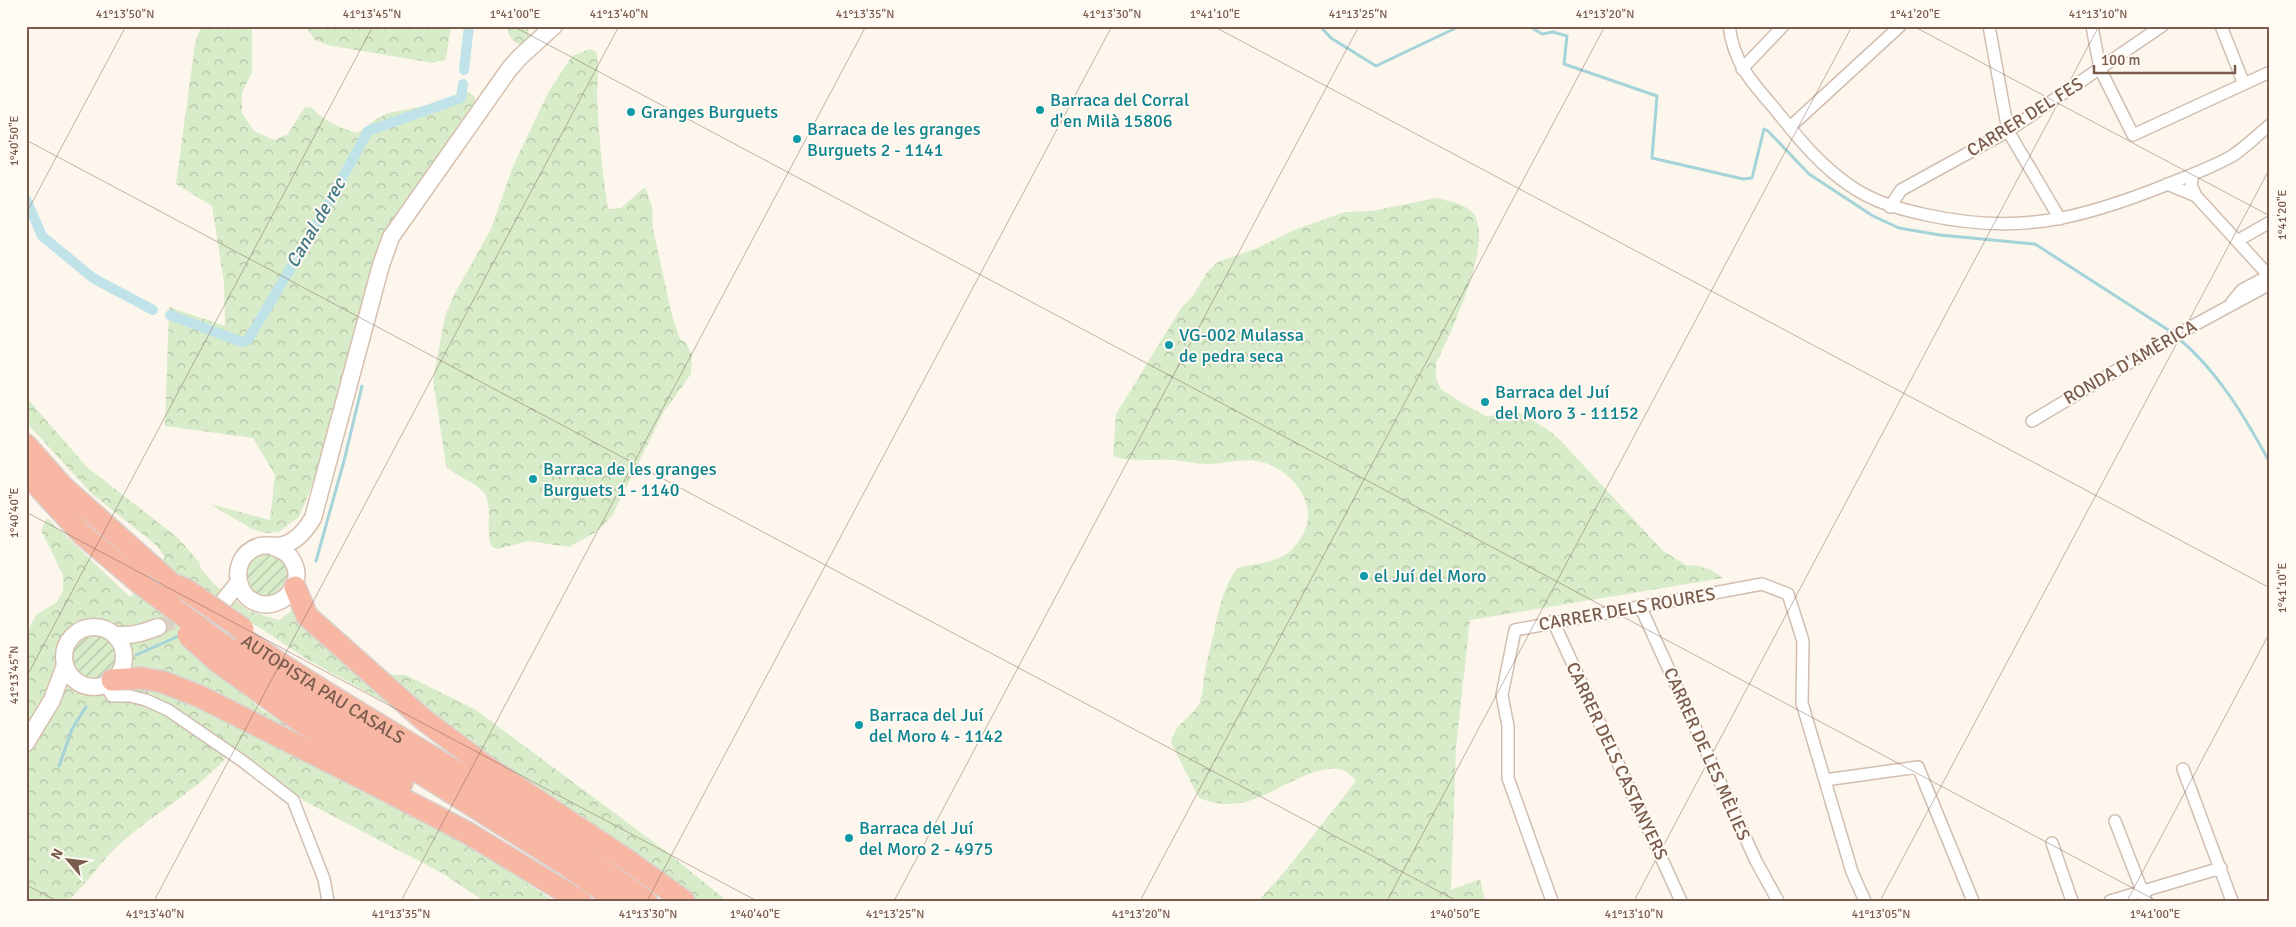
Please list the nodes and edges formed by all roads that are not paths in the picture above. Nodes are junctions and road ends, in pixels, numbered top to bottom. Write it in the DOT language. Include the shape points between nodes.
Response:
graph roads {
  1 [pos="554,26"];
  2 [pos="1729,26"];
  3 [pos="1783,26"];
  4 [pos="1900,26"];
  5 [pos="1989,26"];
  6 [pos="2092,26"];
  7 [pos="2162,26"];
  8 [pos="2221,26"];
  9 [pos="2151,30"];
  10 [pos="1742,69"];
  11 [pos="2100,69"];
  12 [pos="2270,72"];
  13 [pos="2244,84"];
  14 [pos="2270,125"];
  15 [pos="1790,127"];
  16 [pos="2008,131"];
  17 [pos="2193,174"];
  18 [pos="2167,184"];
  19 [pos="2196,196"];
  20 [pos="1890,206"];
  21 [pos="2060,220"];
  22 [pos="2270,222"];
  23 [pos="2237,241"];
  24 [pos="2270,276"];
  25 [pos="2270,284"];
  26 [pos="2230,305"];
  27 [pos="2032,421"];
  28 [pos="26,445"];
  29 [pos="26,473"];
  30 [pos="306,530"];
  31 [pos="274,547"];
  32 [pos="294,565"];
  33 [pos="295,587"];
  34 [pos="1640,606"];
  35 [pos="1553,621"];
  36 [pos="158,627"];
  37 [pos="113,634"];
  38 [pos="138,635"];
  39 [pos="232,644"];
  40 [pos="123,650"];
  41 [pos="65,665"];
  42 [pos="109,682"];
  43 [pos="80,683"];
  44 [pos="52,700"];
  45 [pos="26,744"];
  46 [pos="481,763"];
  47 [pos="2183,769"];
  48 [pos="1825,780"];
  49 [pos="2115,821"];
  50 [pos="2052,843"];
  51 [pos="2221,868"];
  52 [pos="2144,896"];
  53 [pos="580,900"];
  54 [pos="328,901"];
  55 [pos="617,901"];
  56 [pos="646,901"];
  57 [pos="684,901"];
  58 [pos="1552,901"];
  59 [pos="1681,901"];
  60 [pos="1778,901"];
  61 [pos="1865,901"];
  62 [pos="1973,901"];
  63 [pos="2072,901"];
  64 [pos="2110,901"];
  65 [pos="2232,901"];
  1 -- 30 [label="street" via="510,68 392,237 381,265 313,518"];
  2 -- 10 [label="street" via="1732,47"];
  3 -- 10 [label="street"];
  4 -- 15 [label="street"];
  5 -- 16 [label="street"];
  6 -- 11 [label="street"];
  7 -- 9 [label="street, CARRER DEL FES"];
  8 -- 13 [label="street"];
  9 -- 11 [label="street, CARRER DEL FES"];
  10 -- 15 [label="street"];
  11 -- 13 [label="street" via="2133,135"];
  11 -- 16 [label="street, CARRER DEL FES"];
  12 -- 13 [label="street"];
  14 -- 17 [label="street" via="2232,156"];
  15 -- 20 [label="street" via="1804,147 1826,168 1851,186"];
  16 -- 20 [label="street, CARRER DEL FES" via="1901,190"];
  16 -- 21 [label="street"];
  17 -- 18 [label="street"];
  17 -- 19 [label="street" via="2191,185"];
  18 -- 19 [label="street"];
  18 -- 21 [label="street" via="2115,205"];
  19 -- 23 [label="street"];
  20 -- 21 [label="street" via="1976,224"];
  22 -- 23 [label="street"];
  23 -- 24 [label="street"];
  24 -- 26 [label="street, RONDA D'AMÈRICA" via="2242,290"];
  25 -- 26 [label="street, RONDA D'AMÈRICA"];
  26 -- 27 [label="street, RONDA D'AMÈRICA"];
  28 -- 39 [label="highway, AUTOPISTA PAU CASALS, bridge" via="62,486 172,584"];
  29 -- 39 [label="highway, AUTOPISTA PAU CASALS, bridge" via="82,534 138,587"];
  30 -- 31 [label="street" via="287,544"];
  30 -- 32 [label="street"];
  31 -- 32 [label="street" via="287,554"];
  31 -- 33 [label="street" via="262,546 244,556 238,569 242,589 259,604 272,605 282,601"];
  32 -- 33 [label="street"];
  33 -- 46 [label="highway" via="307,616 424,720"];
  34 -- 35 [label="street, CARRER DELS ROURES"];
  34 -- 48 [label="street, CARRER DELS ROURES" via="1762,584 1788,594 1804,642 1802,703"];
  34 -- 60 [label="street, CARRER DE LES MÈLIES" via="1756,861"];
  35 -- 58 [label="street, CARRER DELS ROURES" via="1515,630 1502,694 1508,726 1508,778"];
  35 -- 59 [label="street, CARRER DELS CASTANYERS"];
  36 -- 38 [label="street"];
  37 -- 38 [label="street"];
  37 -- 40 [label="street"];
  37 -- 41 [label="street" via="93,627 79,631 65,649"];
  38 -- 40 [label="street"];
  39 -- 46 [label="highway" via="317,675"];
  39 -- 53 [label="highway" via="304,724 459,816"];
  39 -- 55 [label="highway, AUTOPISTA PAU CASALS" via="260,672 565,864"];
  39 -- 56 [label="highway, AUTOPISTA PAU CASALS" via="273,659 492,794"];
  40 -- 42 [label="street" via="120,672"];
  41 -- 43 [label="street" via="69,674"];
  41 -- 44 [label="street"];
  42 -- 43 [label="street" via="97,686"];
  42 -- 53 [label="highway" via="141,678 163,682 201,697 451,824"];
  42 -- 54 [label="street" via="112,696 146,700 168,710 293,800 324,879"];
  43 -- 44 [label="street" via="66,688"];
  44 -- 45 [label="street"];
  46 -- 57 [label="highway"];
  47 -- 51 [label="street"];
  48 -- 61 [label="street" via="1852,872"];
  48 -- 62 [label="street" via="1918,767"];
  49 -- 52 [label="street"];
  50 -- 63 [label="street"];
  51 -- 52 [label="street"];
  51 -- 65 [label="street"];
  52 -- 64 [label="street"];
}
